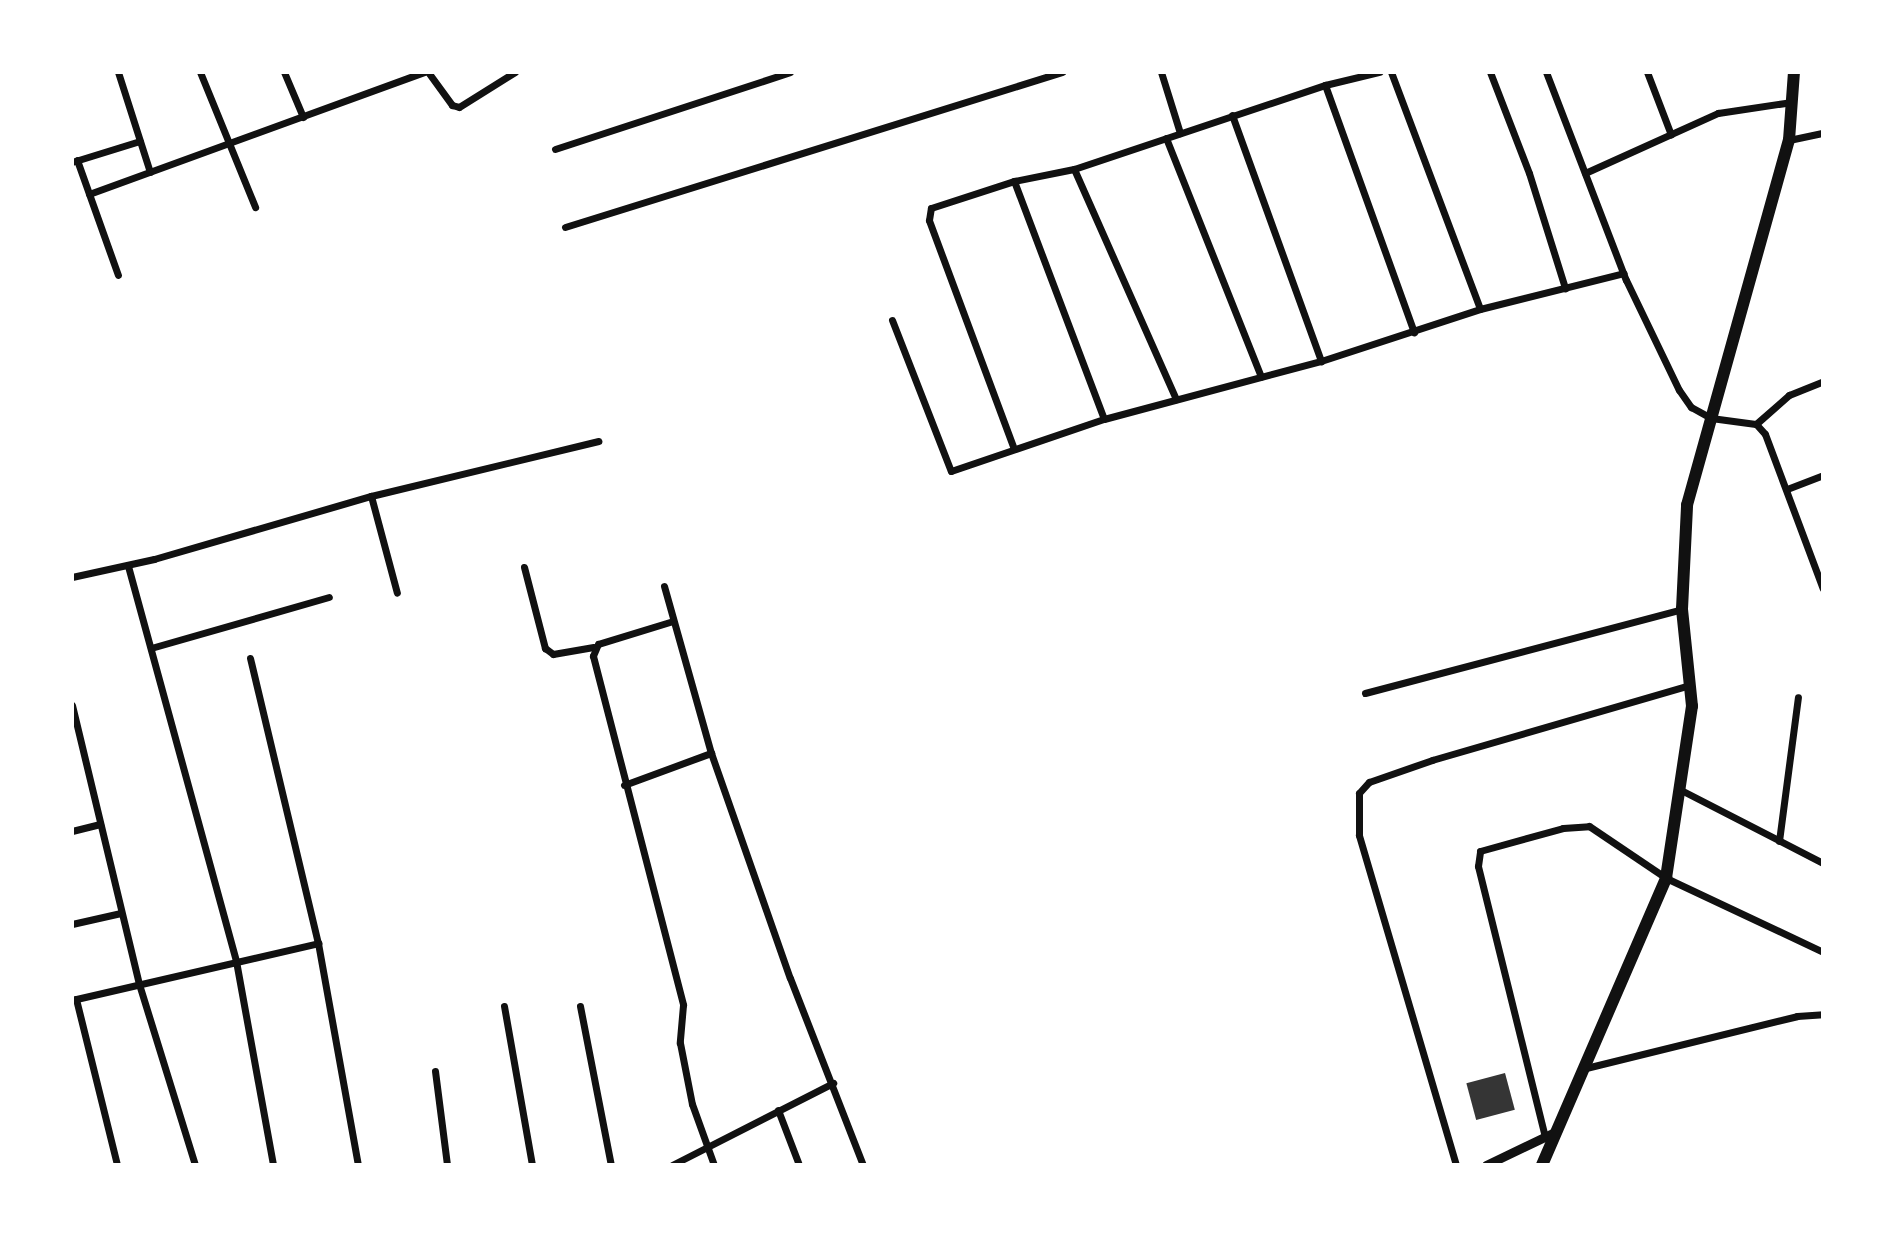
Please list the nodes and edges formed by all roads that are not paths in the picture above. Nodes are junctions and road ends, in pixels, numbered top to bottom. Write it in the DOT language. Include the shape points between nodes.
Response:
graph roads {
  1 [pos="118,72"];
  2 [pos="200,72"];
  3 [pos="284,72"];
  4 [pos="426,72"];
  5 [pos="790,72"];
  6 [pos="1062,72"];
  7 [pos="1161,72"];
  8 [pos="1379,72"];
  9 [pos="1391,72"];
  10 [pos="1490,72"];
  11 [pos="1546,72"];
  12 [pos="1647,72"];
  13 [pos="1794,72"];
  14 [pos="512,74"];
  15 [pos="1325,85"];
  16 [pos="1792,102"];
  17 [pos="1232,115"];
  18 [pos="303,117"];
  19 [pos="1823,132"];
  20 [pos="1180,133"];
  21 [pos="1671,135"];
  22 [pos="1166,138"];
  23 [pos="1789,140"];
  24 [pos="140,141"];
  25 [pos="230,145"];
  26 [pos="555,149"];
  27 [pos="75,161"];
  28 [pos="1074,169"];
  29 [pos="150,172"];
  30 [pos="1585,173"];
  31 [pos="1014,181"];
  32 [pos="89,194"];
  33 [pos="255,207"];
  34 [pos="565,227"];
  35 [pos="1624,273"];
  36 [pos="118,275"];
  37 [pos="1566,288"];
  38 [pos="1480,309"];
  39 [pos="892,320"];
  40 [pos="1414,332"];
  41 [pos="1321,361"];
  42 [pos="1261,377"];
  43 [pos="1823,381"];
  44 [pos="1175,399"];
  45 [pos="1711,418"];
  46 [pos="1104,419"];
  47 [pos="1756,424"];
  48 [pos="598,441"];
  49 [pos="1014,449"];
  50 [pos="1823,475"];
  51 [pos="1787,489"];
  52 [pos="370,496"];
  53 [pos="128,566"];
  54 [pos="524,566"];
  55 [pos="72,577"];
  56 [pos="664,586"];
  57 [pos="1823,589"];
  58 [pos="397,593"];
  59 [pos="329,597"];
  60 [pos="1682,609"];
  61 [pos="673,621"];
  62 [pos="593,647"];
  63 [pos="151,648"];
  64 [pos="250,657"];
  65 [pos="1690,685"];
  66 [pos="1366,694"];
  67 [pos="1798,697"];
  68 [pos="72,705"];
  69 [pos="711,753"];
  70 [pos="624,785"];
  71 [pos="1679,789"];
  72 [pos="100,824"];
  73 [pos="72,831"];
  74 [pos="1780,841"];
  75 [pos="1823,863"];
  76 [pos="1666,878"];
  77 [pos="121,913"];
  78 [pos="72,923"];
  79 [pos="318,943"];
  80 [pos="1823,951"];
  81 [pos="236,961"];
  82 [pos="139,984"];
  83 [pos="74,1000"];
  84 [pos="504,1006"];
  85 [pos="580,1006"];
  86 [pos="1823,1014"];
  87 [pos="1586,1068"];
  88 [pos="435,1071"];
  89 [pos="833,1083"];
  90 [pos="778,1110"];
  91 [pos="1558,1130"];
  92 [pos="1545,1137"];
  93 [pos="707,1149"];
  94 [pos="117,1165"];
  95 [pos="195,1165"];
  96 [pos="273,1165"];
  97 [pos="358,1165"];
  98 [pos="447,1165"];
  99 [pos="532,1165"];
  100 [pos="611,1165"];
  101 [pos="671,1165"];
  102 [pos="714,1165"];
  103 [pos="799,1165"];
  104 [pos="863,1165"];
  105 [pos="1456,1165"];
  106 [pos="1486,1165"];
  107 [pos="1542,1165"];
  1 -- 24 [label="street"];
  2 -- 25 [label="street"];
  3 -- 18 [label="street"];
  4 -- 14 [label="street" via="452,105 459,107"];
  4 -- 18 [label="street"];
  5 -- 26 [label="street"];
  6 -- 34 [label="street"];
  7 -- 20 [label="street"];
  8 -- 15 [label="street"];
  9 -- 38 [label="street"];
  10 -- 37 [label="street"];
  11 -- 30 [label="street"];
  12 -- 21 [label="street"];
  13 -- 16 [label="main road"];
  15 -- 17 [label="street"];
  15 -- 40 [label="street"];
  16 -- 21 [label="street" via="1718,113"];
  16 -- 23 [label="main road"];
  17 -- 20 [label="street"];
  17 -- 41 [label="street"];
  18 -- 25 [label="street"];
  19 -- 23 [label="street"];
  20 -- 22 [label="street"];
  21 -- 30 [label="street"];
  22 -- 28 [label="street"];
  22 -- 42 [label="street"];
  23 -- 45 [label="main road"];
  24 -- 27 [label="street"];
  24 -- 29 [label="street"];
  25 -- 29 [label="street"];
  25 -- 33 [label="street"];
  27 -- 32 [label="street"];
  28 -- 31 [label="street"];
  28 -- 44 [label="street"];
  29 -- 32 [label="street"];
  30 -- 35 [label="street"];
  31 -- 46 [label="street"];
  31 -- 49 [label="street" via="936,204 929,212"];
  32 -- 36 [label="street"];
  35 -- 37 [label="street"];
  35 -- 45 [label="street" via="1679,390 1691,407"];
  37 -- 38 [label="street"];
  38 -- 40 [label="street"];
  39 -- 49 [label="street" via="947,468 956,470"];
  40 -- 41 [label="street"];
  41 -- 42 [label="street"];
  42 -- 44 [label="street"];
  43 -- 47 [label="street" via="1790,395"];
  44 -- 46 [label="street"];
  45 -- 47 [label="street"];
  45 -- 60 [label="main road" via="1687,505"];
  46 -- 49 [label="street"];
  47 -- 51 [label="street" via="1771,445"];
  48 -- 52 [label="street"];
  50 -- 51 [label="street"];
  51 -- 57 [label="street"];
  52 -- 53 [label="street"];
  52 -- 58 [label="street"];
  53 -- 55 [label="street"];
  53 -- 63 [label="street"];
  54 -- 62 [label="street" via="545,648 553,654"];
  56 -- 61 [label="street"];
  59 -- 63 [label="street"];
  60 -- 65 [label="main road"];
  60 -- 66 [label="street"];
  61 -- 62 [label="street"];
  61 -- 69 [label="street"];
  62 -- 70 [label="street"];
  63 -- 81 [label="street"];
  64 -- 79 [label="street"];
  65 -- 71 [label="main road" via="1692,706"];
  65 -- 105 [label="street" via="1432,760 1369,782 1359,793 1355,806 1362,849"];
  67 -- 74 [label="street"];
  68 -- 72 [label="street"];
  69 -- 70 [label="street"];
  69 -- 89 [label="street" via="790,978"];
  70 -- 93 [label="street" via="683,1005 680,1043"];
  71 -- 74 [label="street"];
  71 -- 76 [label="main road"];
  72 -- 73 [label="street"];
  72 -- 77 [label="street"];
  74 -- 75 [label="street"];
  76 -- 80 [label="street"];
  76 -- 87 [label="main road"];
  76 -- 92 [label="street" via="1589,827 1576,825 1486,848 1477,856"];
  77 -- 78 [label="street"];
  77 -- 82 [label="street"];
  79 -- 81 [label="street"];
  79 -- 97 [label="street"];
  81 -- 82 [label="street"];
  81 -- 96 [label="street"];
  82 -- 83 [label="street"];
  82 -- 95 [label="street"];
  83 -- 94 [label="street"];
  84 -- 99 [label="street"];
  85 -- 100 [label="street"];
  86 -- 87 [label="street" via="1797,1016"];
  87 -- 91 [label="main road"];
  88 -- 98 [label="street"];
  89 -- 90 [label="street"];
  89 -- 104 [label="street"];
  90 -- 93 [label="street"];
  90 -- 103 [label="street"];
  91 -- 92 [label="street"];
  91 -- 107 [label="main road"];
  92 -- 106 [label="street"];
  93 -- 101 [label="street"];
  93 -- 102 [label="street"];
}
